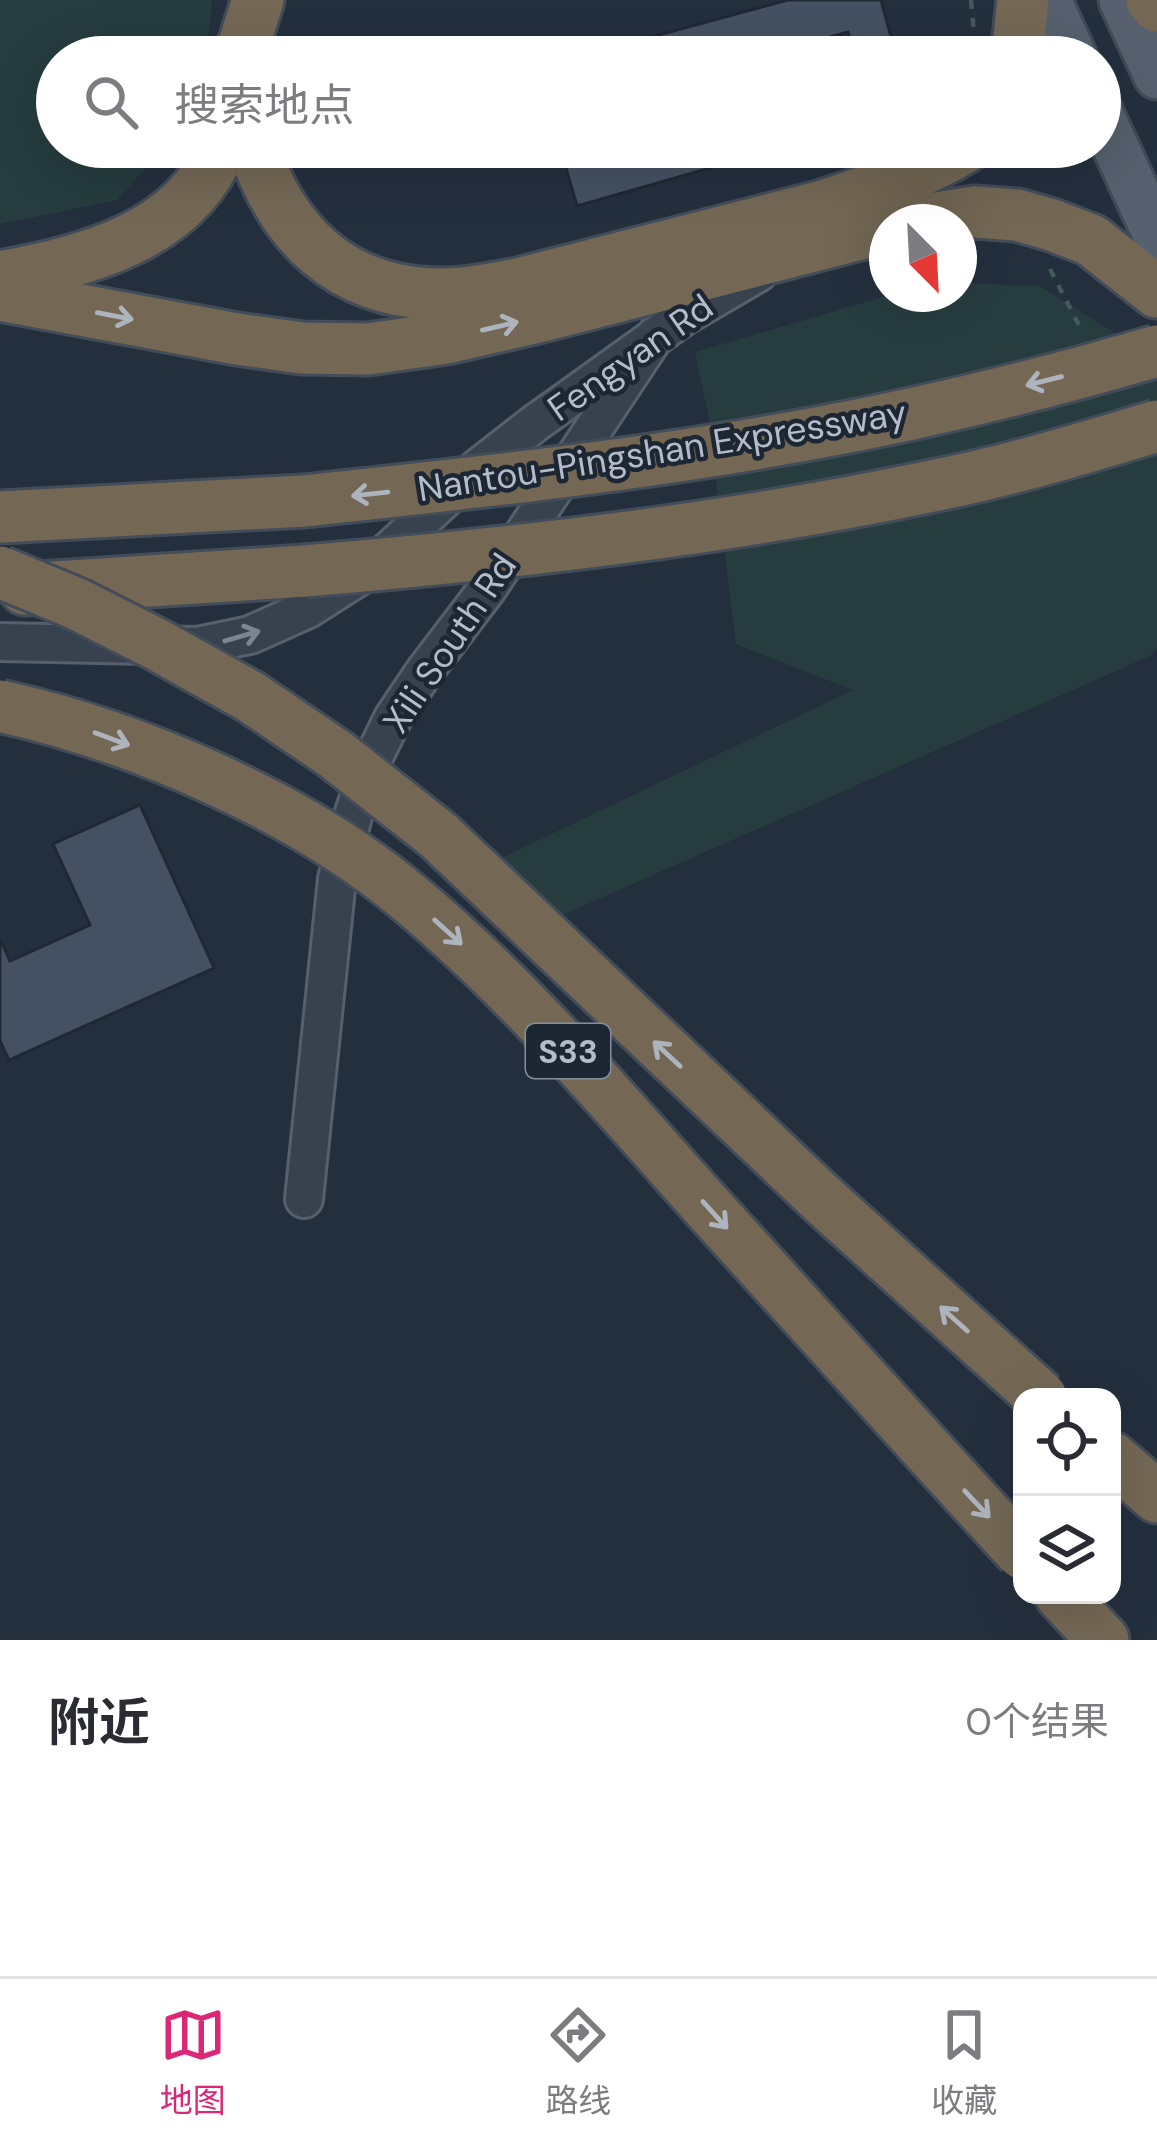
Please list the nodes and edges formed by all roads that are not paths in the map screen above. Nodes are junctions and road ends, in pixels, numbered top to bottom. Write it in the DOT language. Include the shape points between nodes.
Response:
graph roads {
  1 [pos="258,0"];
  2 [pos="1023,0"];
  3 [pos="1048,0"];
  4 [pos="1122,0"];
  5 [pos="249,36"];
  6 [pos="1019,36"];
  7 [pos="1064,36"];
  8 [pos="1157,76"];
  9 [pos="1121,159"];
  10 [pos="212,168"];
  11 [pos="261,168"];
  12 [pos="926,168"];
  13 [pos="977,212"];
  14 [pos="869,231"];
  15 [pos="1157,237"];
  16 [pos="820,243"];
  17 [pos="0,277"];
  18 [pos="1157,292"];
  19 [pos="0,295"];
  20 [pos="655,336"];
  21 [pos="1157,350"];
  22 [pos="1157,426"];
  23 [pos="0,517"];
  24 [pos="0,572"];
  25 [pos="0,591"];
  26 [pos="0,642"];
  27 [pos="0,706"];
  28 [pos="305,1188"];
  29 [pos="1031,1388"];
  30 [pos="1121,1466"];
  31 [pos="1157,1497"];
  32 [pos="1013,1543"];
  33 [pos="1069,1604"];
  34 [pos="1103,1640"];
  1 -- 5 [label="highway"];
  2 -- 6 [label="highway"];
  3 -- 7 [label="main road"];
  4 -- 8 [label="main road"];
  9 -- 15 [label="main road"];
  10 -- 17 [label="highway" via="166,220 133,239"];
  11 -- 12 [label="highway" via="281,210 336,266 396,290 437,295 560,274 823,206"];
  13 -- 18 [label="highway, bridge" via="1017,215 1049,244 1091,240"];
  14 -- 16 [label="highway"];
  19 -- 16 [label="highway, one-way" via="236,340 368,349 523,321"];
  16 -- 20 [label="street, Fengyan Rd"];
  26 -- 20 [label="street, Fengyan Rd, one-way" via="197,646 250,635 308,609 366,572 479,467"];
  20 -- 28 [label="street, Xili South Rd" via="424,671 370,765 338,879"];
  21 -- 23 [label="highway, Nantou-Pingshan Expressway, one-way, bridge" via="812,434 610,465 304,501"];
  22 -- 25 [label="highway, Nantou-Pingshan Expressway, bridge" via="941,484 622,539"];
  29 -- 24 [label="highway, S33, one-way, bridge" via="438,835 251,698"];
  27 -- 32 [label="highway, S33, one-way, bridge" via="188,768 344,849 406,894 558,1040"];
  30 -- 31 [label="highway"];
  33 -- 34 [label="highway"];
}
